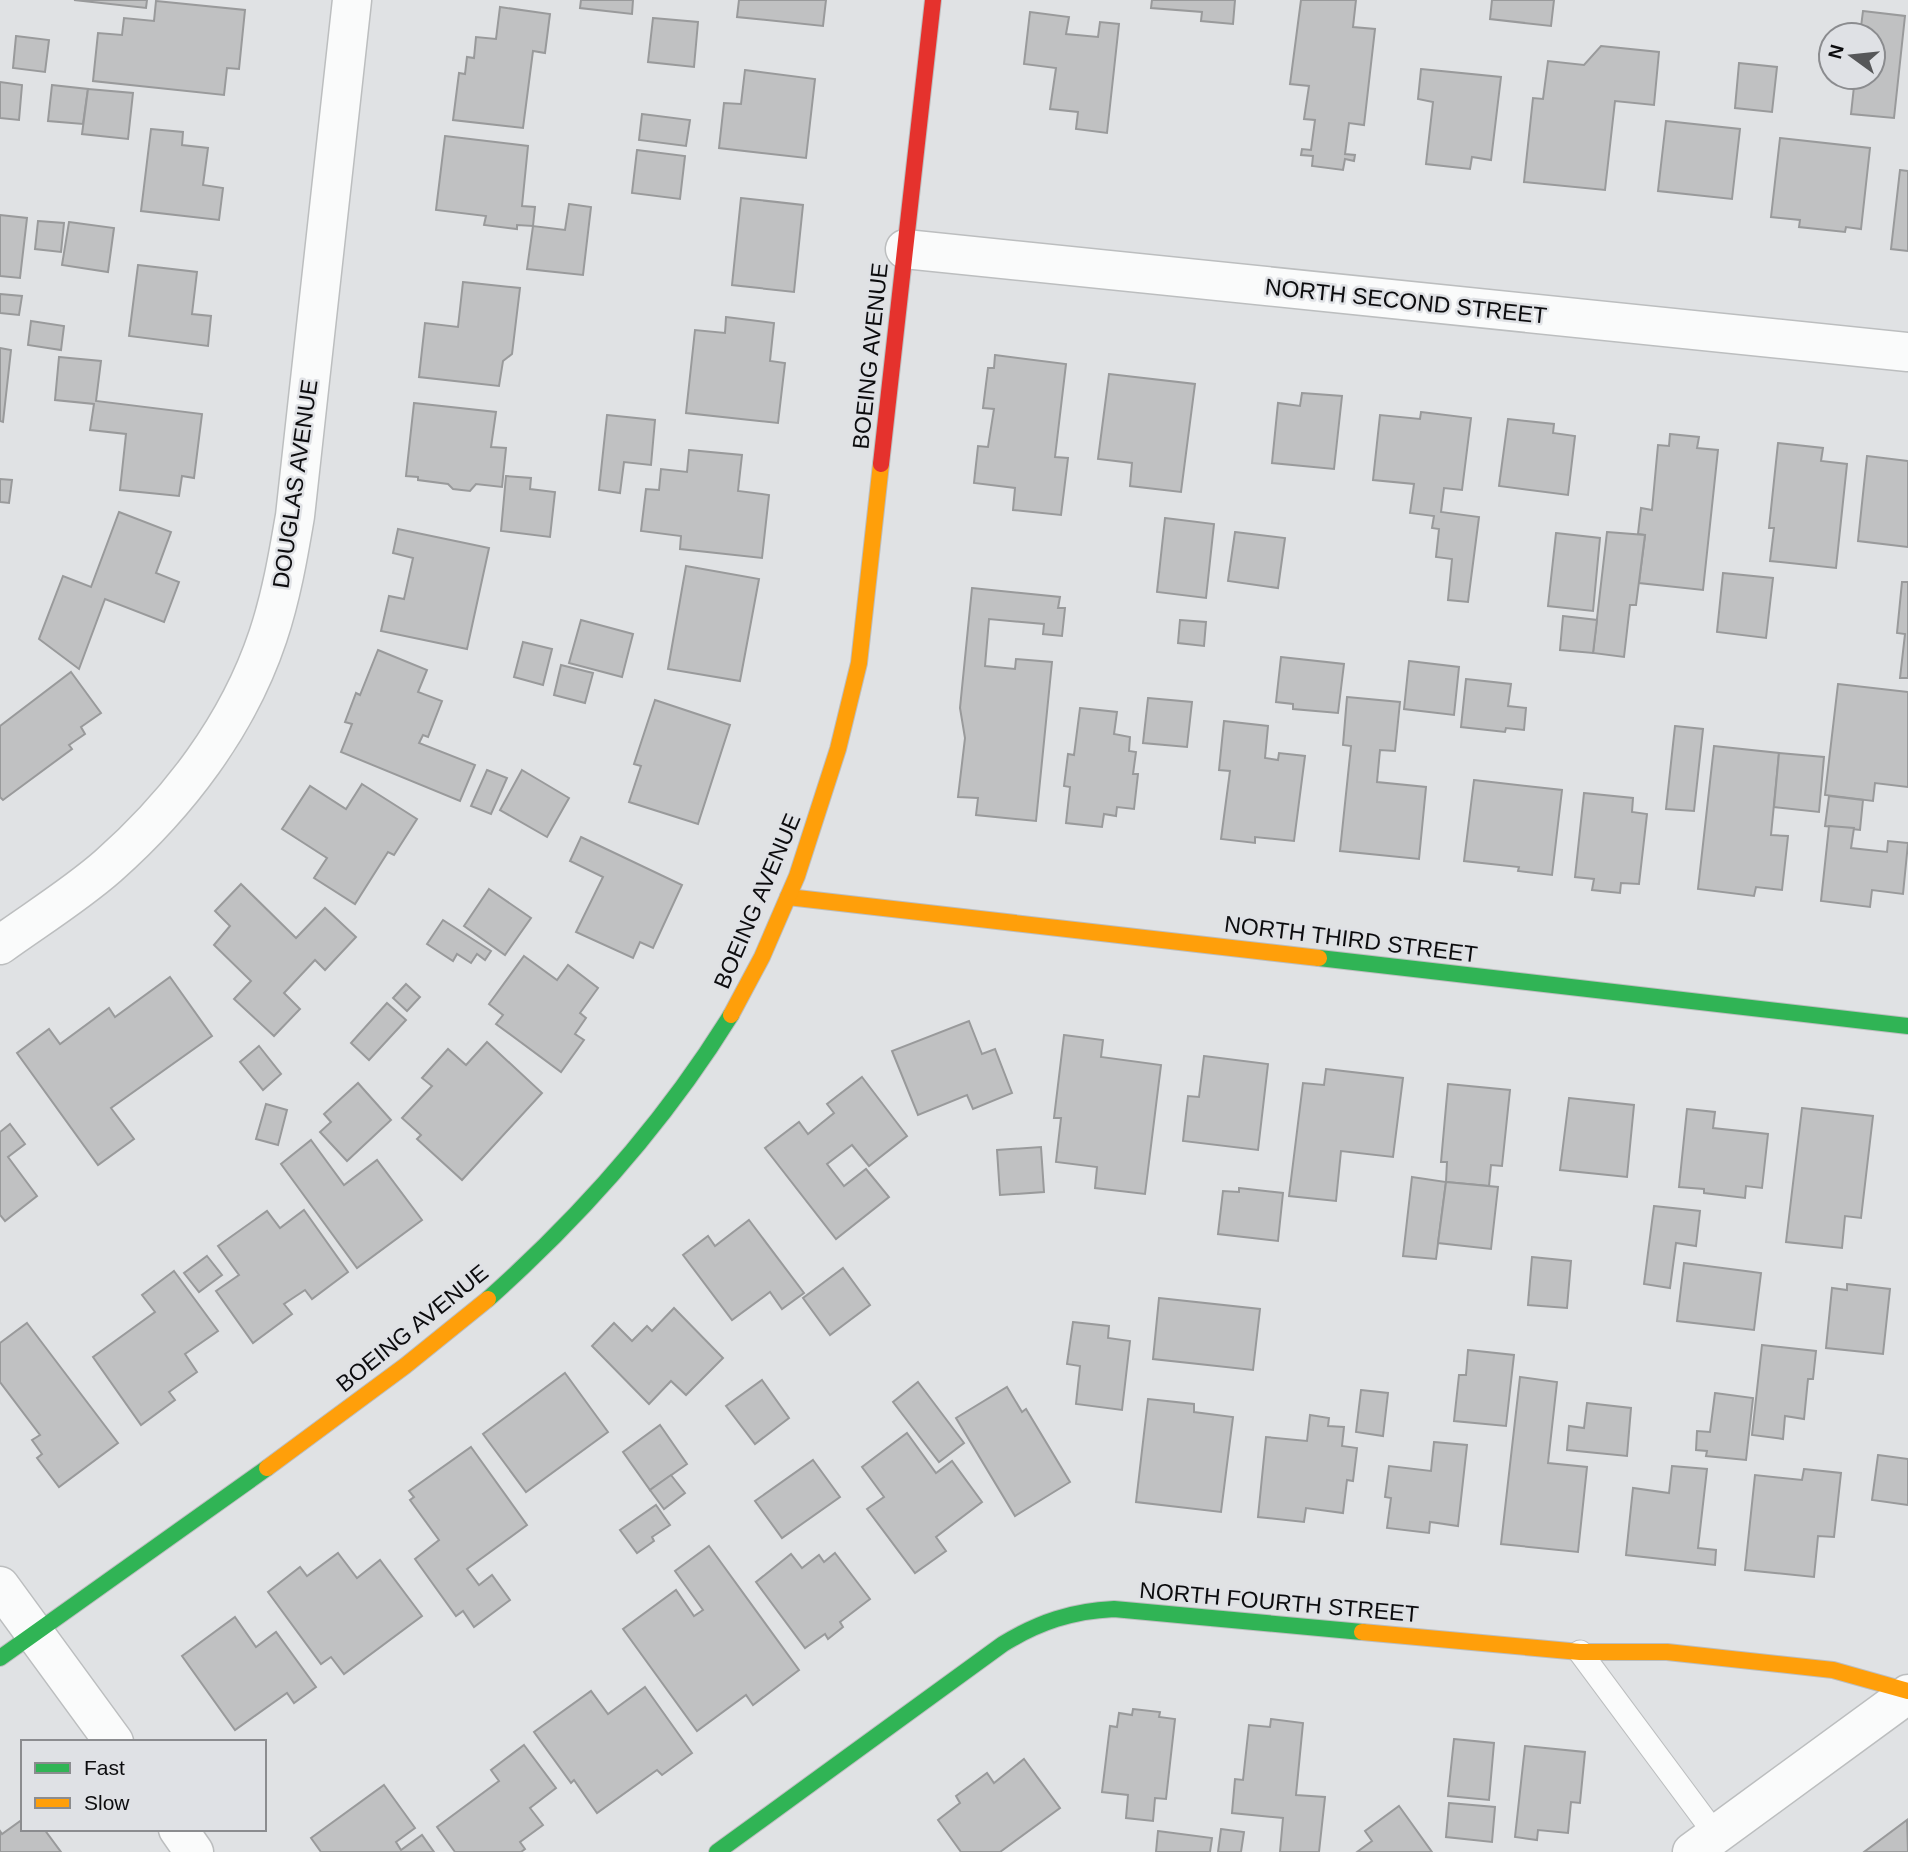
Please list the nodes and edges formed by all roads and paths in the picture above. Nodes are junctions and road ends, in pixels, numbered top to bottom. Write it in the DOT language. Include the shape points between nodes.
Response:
graph roads {
  1 [pos="352,0"];
  2 [pos="933,0"];
  3 [pos="905,249"];
  4 [pos="1908,352"];
  5 [pos="788,897"];
  6 [pos="0,945"];
  7 [pos="1908,1027"];
  8 [pos="0,1586"];
  9 [pos="35,1632"];
  10 [pos="1580,1652"];
  11 [pos="0,1658"];
  12 [pos="1908,1693"];
  13 [pos="113,1740"];
  14 [pos="179,1831"];
  15 [pos="1712,1846"];
  16 [pos="194,1852"];
  17 [pos="717,1852"];
  1 -- 6 [label="street, DOUGLAS AVENUE" via="295,516 285,578 268,636 247,690 217,741 150,827 106,868"];
  2 -- 3 [label="street, BOEING AVENUE"];
  3 -- 4 [label="street, NORTH SECOND STREET"];
  3 -- 5 [label="street, BOEING AVENUE" via="859,663 835,767"];
  5 -- 7 [label="street, NORTH THIRD STREET"];
  5 -- 9 [label="street, BOEING AVENUE" via="741,998 709,1050 632,1150 547,1244 445,1335 381,1384"];
  8 -- 9 [label="street"];
  9 -- 11 [label="street, BOEING AVENUE"];
  9 -- 13 [label="street"];
  10 -- 12 [label="street, NORTH FOURTH STREET" via="1667,1652 1833,1670"];
  10 -- 15 [label="lane"];
  10 -- 17 [label="street, NORTH FOURTH STREET" via="1114,1609 1059,1615 1003,1644"];
  12 -- 15 [label="street"];
  14 -- 16 [label="street"];
}
